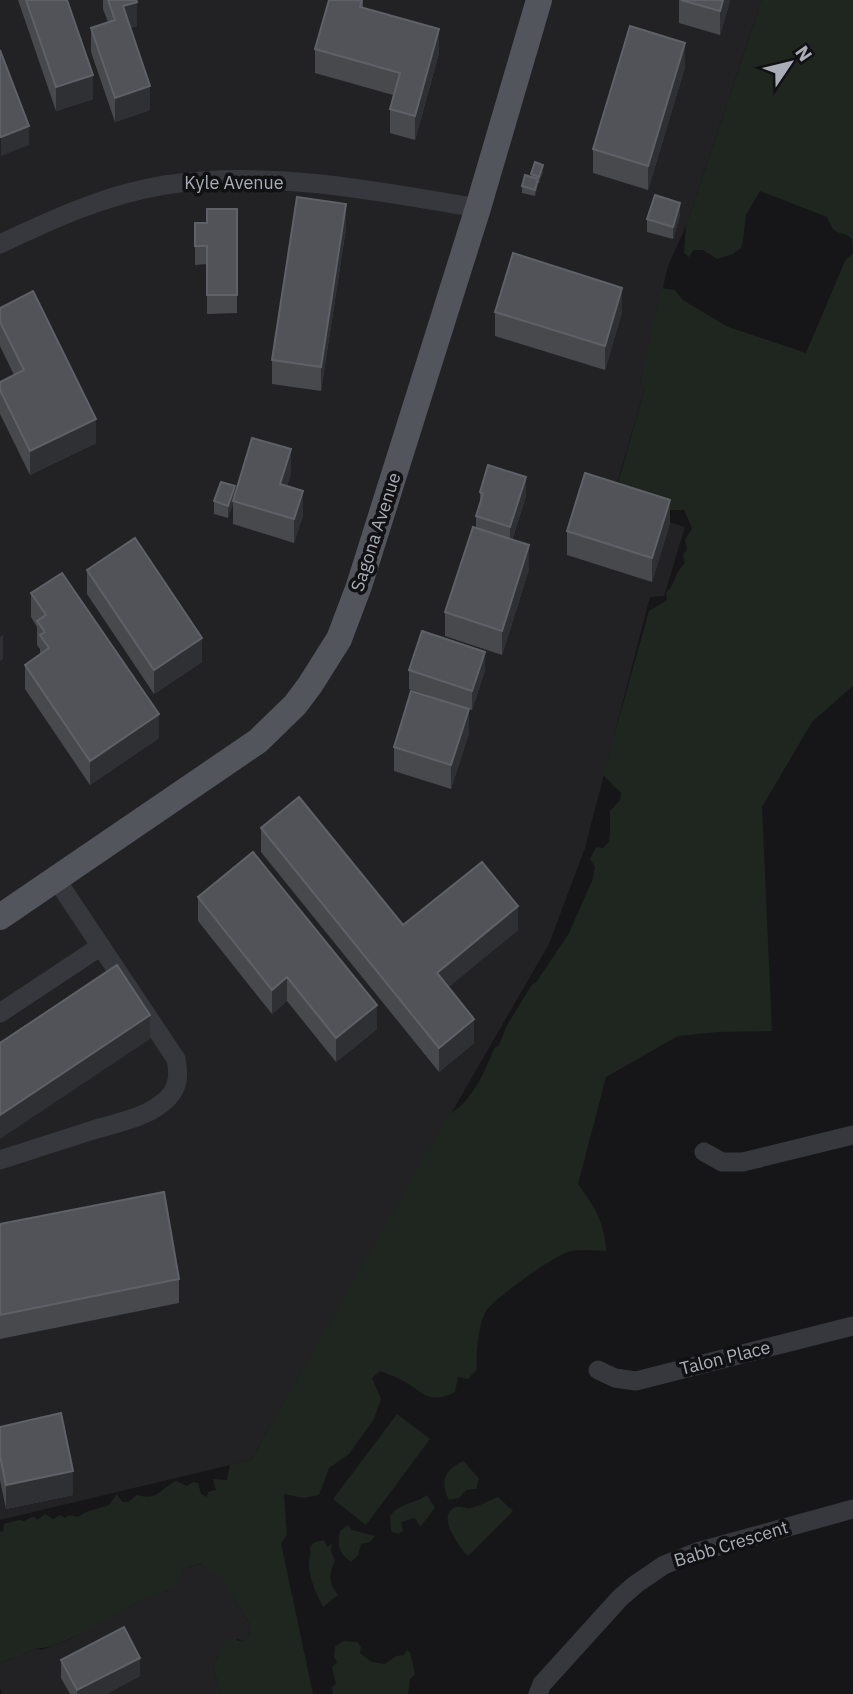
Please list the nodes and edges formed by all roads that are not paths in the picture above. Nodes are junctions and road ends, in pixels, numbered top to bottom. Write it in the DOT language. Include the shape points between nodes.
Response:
graph roads {
  1 [pos="539,0"];
  2 [pos="478,208"];
  3 [pos="0,244"];
  4 [pos="56,879"];
  5 [pos="0,917"];
  6 [pos="101,946"];
  7 [pos="0,1013"];
  8 [pos="853,1135"];
  9 [pos="704,1152"];
  10 [pos="0,1160"];
  11 [pos="853,1326"];
  12 [pos="598,1370"];
  13 [pos="853,1509"];
  14 [pos="538,1694"];
  1 -- 2 [label="main road, Sagona Avenue"];
  2 -- 3 [label="street, Kyle Avenue" via="264,180 166,184 110,198"];
  2 -- 4 [label="main road, Sagona Avenue" via="339,639 310,685 248,749"];
  4 -- 5 [label="main road, Sagona Avenue"];
  4 -- 6 [label="street"];
  6 -- 7 [label="street"];
  6 -- 10 [label="street" via="176,1059 176,1088 154,1108 130,1118"];
  8 -- 9 [label="street" via="743,1162 722,1162"];
  11 -- 12 [label="street, Talon Place" via="636,1381"];
  13 -- 14 [label="street, Babb Crescent" via="697,1552 656,1570 620,1598"];
}
